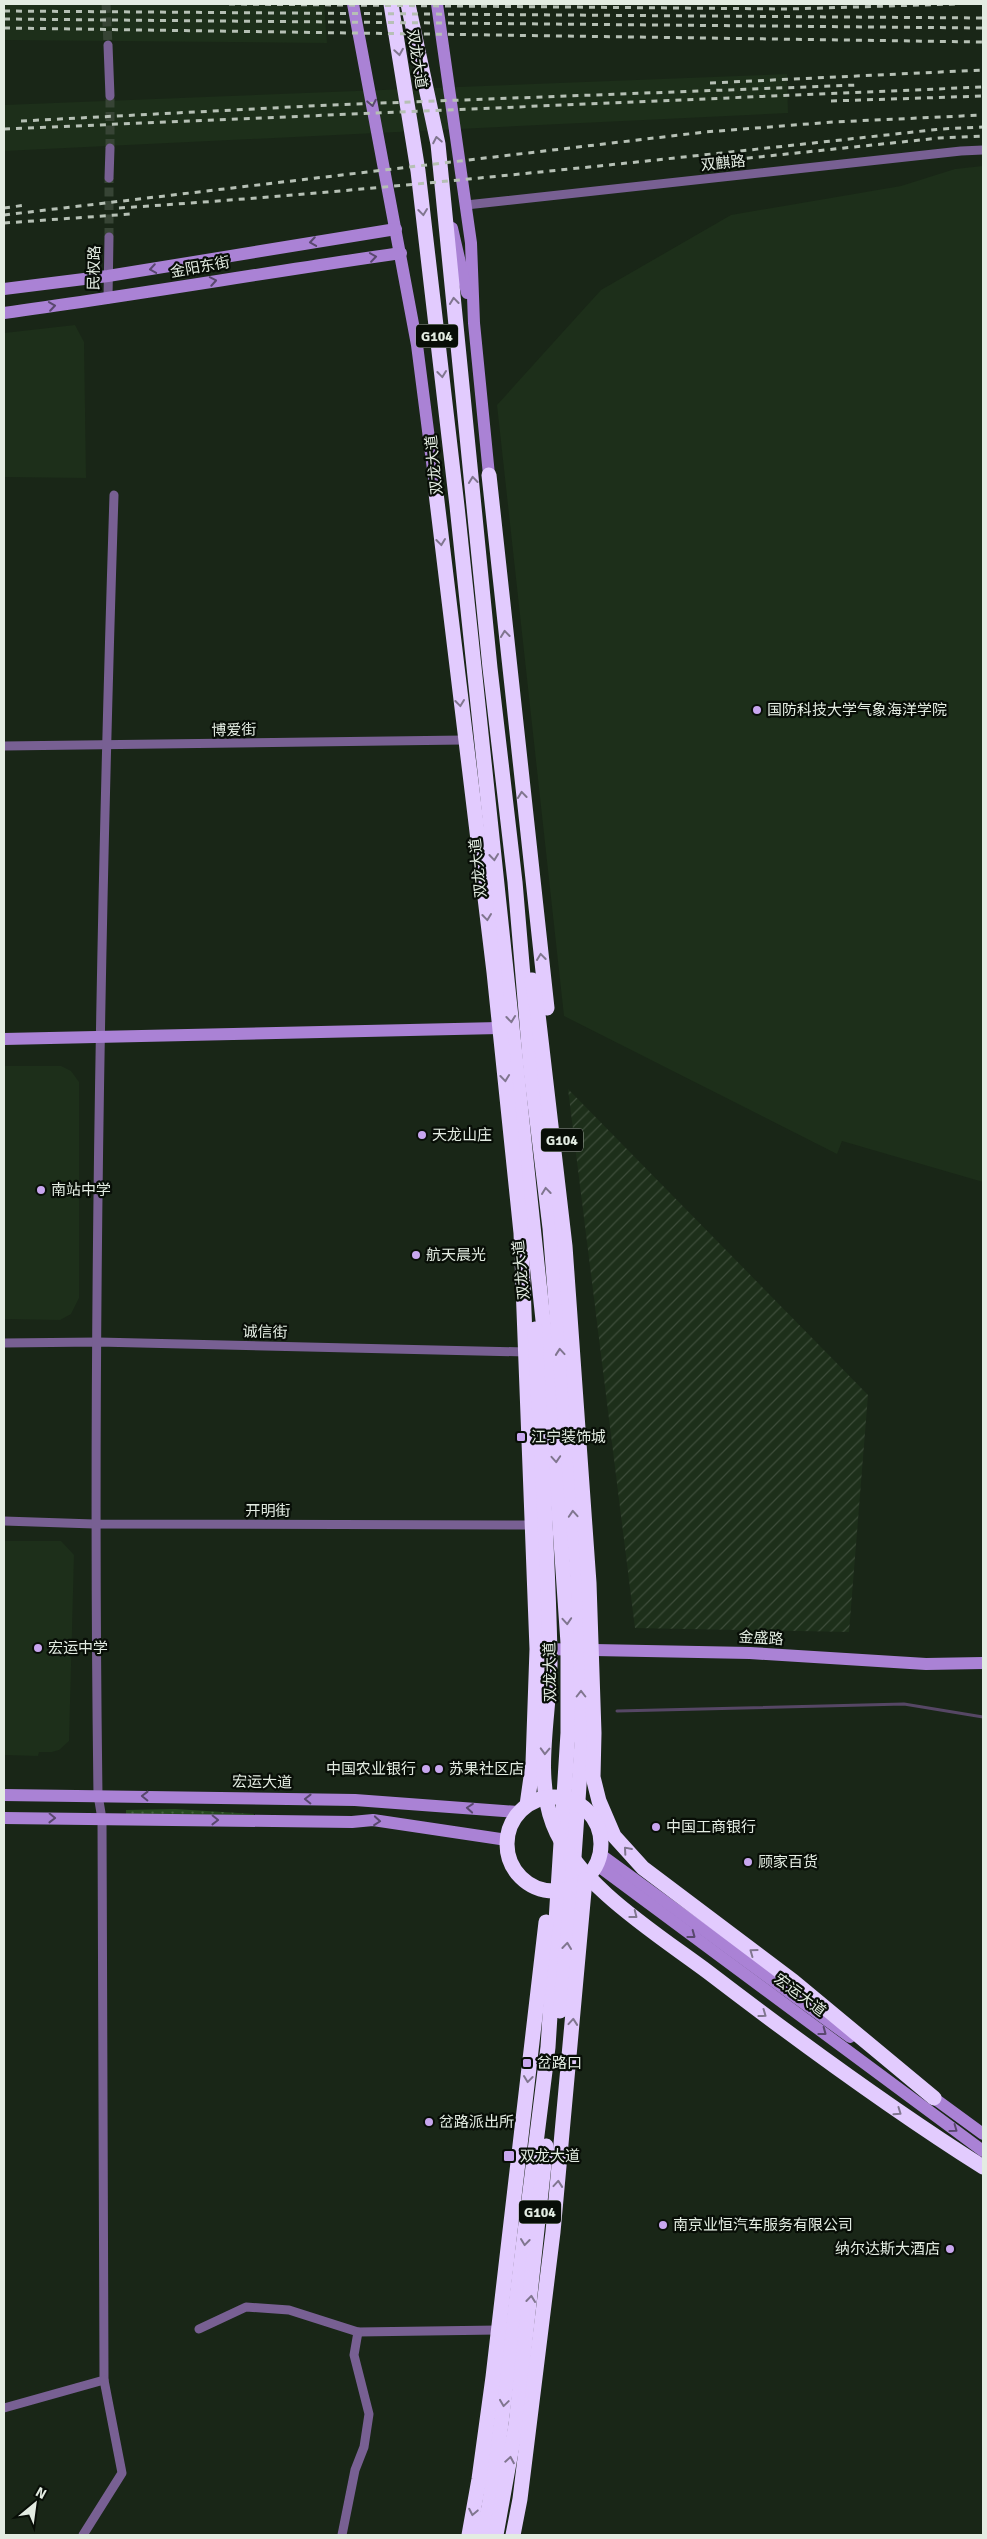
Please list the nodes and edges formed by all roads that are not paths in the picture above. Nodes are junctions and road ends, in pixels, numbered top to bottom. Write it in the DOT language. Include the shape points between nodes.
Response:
graph roads {
  1 [pos="353,4"];
  2 [pos="391,4"];
  3 [pos="408,4"];
  4 [pos="437,4"];
  5 [pos="108,45"];
  6 [pos="110,96"];
  7 [pos="110,148"];
  8 [pos="983,150"];
  9 [pos="109,178"];
  10 [pos="443,189"];
  11 [pos="466,204"];
  12 [pos="396,229"];
  13 [pos="108,237"];
  14 [pos="401,253"];
  15 [pos="108,276"];
  16 [pos="4,289"];
  17 [pos="108,299"];
  18 [pos="4,313"];
  19 [pos="474,323"];
  20 [pos="489,475"];
  21 [pos="436,494"];
  22 [pos="114,495"];
  23 [pos="464,740"];
  24 [pos="4,746"];
  25 [pos="106,746"];
  26 [pos="514,882"];
  27 [pos="499,1028"];
  28 [pos="100,1036"];
  29 [pos="4,1039"];
  30 [pos="534,1230"];
  31 [pos="98,1342"];
  32 [pos="4,1344"];
  33 [pos="525,1352"];
  34 [pos="4,1521"];
  35 [pos="94,1524"];
  36 [pos="533,1525"];
  37 [pos="537,1648"];
  38 [pos="597,1651"];
  39 [pos="983,1663"];
  40 [pos="4,1795"];
  41 [pos="98,1795"];
  42 [pos="584,1807"];
  43 [pos="522,1809"];
  44 [pos="4,1818"];
  45 [pos="102,1819"];
  46 [pos="507,1840"];
  47 [pos="599,1860"];
  48 [pos="584,1880"];
  49 [pos="548,1891"];
  50 [pos="934,2098"];
  51 [pos="983,2134"];
  52 [pos="983,2150"];
  53 [pos="983,2167"];
  54 [pos="199,2330"];
  55 [pos="498,2330"];
  56 [pos="358,2332"];
  57 [pos="104,2380"];
  58 [pos="4,2408"];
  59 [pos="496,2507"];
  60 [pos="83,2535"];
  61 [pos="342,2535"];
  62 [pos="469,2535"];
  63 [pos="482,2535"];
  64 [pos="496,2535"];
  65 [pos="512,2535"];
  1 -- 12 [label="street, one-way"];
  2 -- 30 [label="highway, 双龙大道 / G104, one-way" via="418,171"];
  10 -- 3 [label="highway, 双龙大道 / G104, one-way" via="438,144"];
  4 -- 11 [label="street"];
  5 -- 6 [label="street"];
  7 -- 9 [label="street"];
  8 -- 11 [label="street, 双麒路"];
  10 -- 19 [label="street"];
  26 -- 10 [label="highway, 双龙大道 / G104, one-way"];
  11 -- 19 [label="street"];
  12 -- 14 [label="street"];
  12 -- 15 [label="street, 金阳东街, one-way"];
  13 -- 15 [label="street, 民权路"];
  17 -- 14 [label="street, 金阳东街, one-way"];
  14 -- 21 [label="street" via="417,345"];
  15 -- 16 [label="street, 金阳东街"];
  15 -- 17 [label="street, 民权路"];
  18 -- 17 [label="street, 金阳东街, one-way"];
  19 -- 20 [label="street"];
  38 -- 20 [label="highway, G104, one-way" via="569,1208"];
  21 -- 23 [label="highway, 双龙大道, one-way"];
  22 -- 25 [label="street"];
  23 -- 25 [label="street, 博爱街"];
  23 -- 27 [label="highway, 双龙大道, one-way"];
  24 -- 25 [label="street, 博爱街"];
  25 -- 28 [label="street"];
  50 -- 26 [label="highway, one-way" via="793,1981 643,1868 614,1836 599,1801 593,1777 589,1584 565,1246 538,1014"];
  59 -- 26 [label="highway, 双龙大道 / G104, one-way" via="516,2424 530,2305 569,1924 582,1743 581,1635 564,1391"];
  27 -- 28 [label="street"];
  27 -- 33 [label="highway, 双龙大道, one-way" via="520,1233"];
  28 -- 29 [label="street"];
  28 -- 31 [label="street"];
  30 -- 53 [label="highway, one-way" via="534,1313 550,1658 544,1756 546,1792 553,1823 568,1852 595,1884 858,2084"];
  30 -- 59 [label="highway, 双龙大道 / G104, one-way" via="551,1396 566,1616 568,1733 548,2047 512,2341"];
  31 -- 32 [label="street, 诚信街"];
  31 -- 33 [label="street, 诚信街"];
  31 -- 35 [label="street"];
  33 -- 36 [label="highway, 双龙大道"];
  34 -- 35 [label="street, 开明街"];
  35 -- 36 [label="street, 开明街"];
  35 -- 41 [label="street"];
  36 -- 37 [label="highway, 双龙大道"];
  37 -- 38 [label="street, 金盛路"];
  37 -- 43 [label="highway, 双龙大道" via="533,1763"];
  38 -- 39 [label="street, 金盛路" via="750,1653 926,1664"];
  38 -- 42 [label="highway, G104"];
  40 -- 41 [label="street, 宏运大道"];
  43 -- 41 [label="street, 宏运大道, one-way" via="355,1800"];
  41 -- 45 [label="street"];
  42 -- 43 [label="highway" via="556,1796 540,1798"];
  42 -- 47 [label="highway" via="600,1830"];
  43 -- 46 [label="highway" via="510,1825"];
  44 -- 45 [label="street, one-way"];
  45 -- 46 [label="street, one-way" via="373,1820"];
  45 -- 57 [label="street"];
  46 -- 49 [label="highway" via="508,1854 523,1880"];
  47 -- 48 [label="highway"];
  47 -- 50 [label="street, 宏运大道"];
  47 -- 52 [label="street, 宏运大道, one-way"];
  48 -- 49 [label="highway" via="574,1887"];
  65 -- 48 [label="highway, G104, one-way" via="520,2499 554,2223"];
  49 -- 55 [label="highway, G104, one-way" via="544,1952"];
  50 -- 51 [label="street, 宏运大道"];
  54 -- 56 [label="street" via="246,2307 289,2310"];
  55 -- 56 [label="street"];
  55 -- 62 [label="highway, G104, one-way"];
  56 -- 61 [label="street" via="354,2355 369,2414 366,2441 355,2470"];
  57 -- 58 [label="street"];
  57 -- 60 [label="street" via="122,2473"];
  59 -- 63 [label="highway, 双龙大道 / G104"];
  59 -- 64 [label="highway, 双龙大道 / G104"];
}
